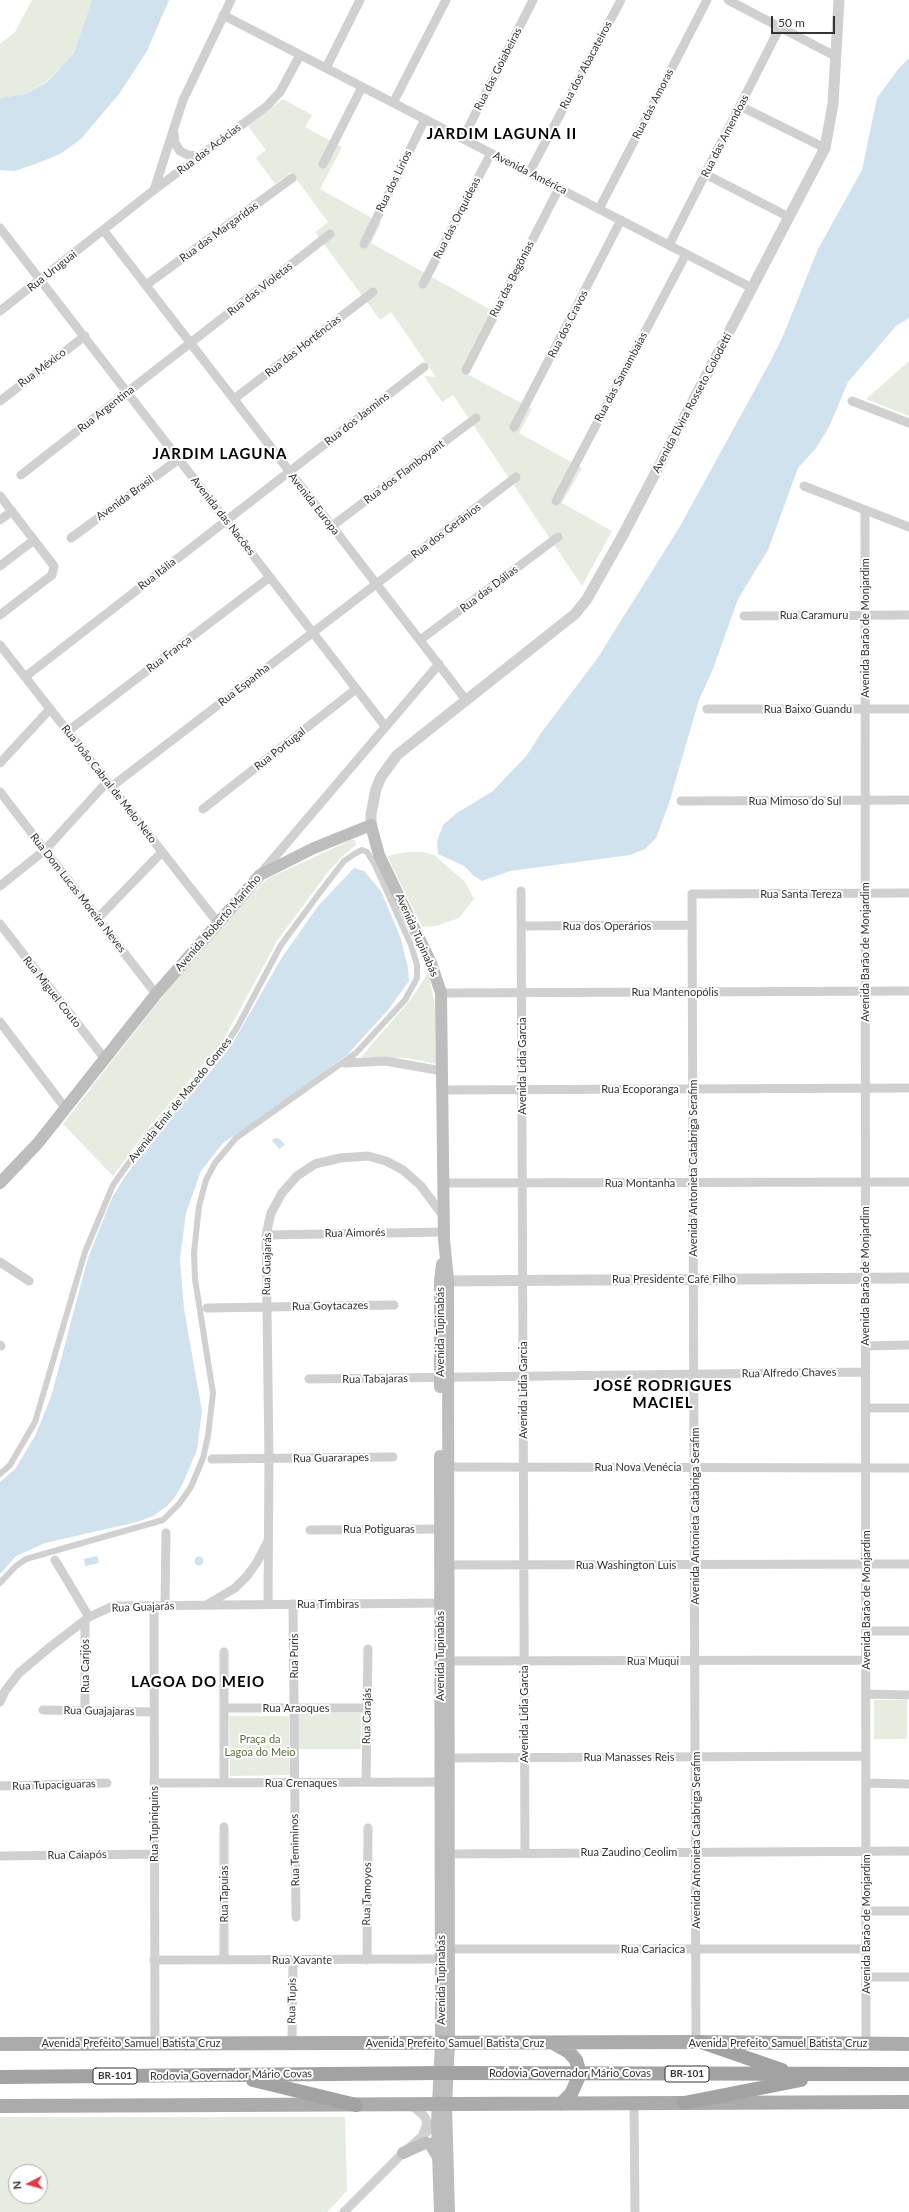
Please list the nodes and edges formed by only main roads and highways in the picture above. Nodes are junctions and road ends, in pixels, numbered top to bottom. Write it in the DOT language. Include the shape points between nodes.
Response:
graph roads {
  1 [pos="371,825"];
  2 [pos="0,1183"];
  3 [pos="552,2042"];
  4 [pos="699,2042"];
  5 [pos="445,2043"];
  6 [pos="0,2044"];
  7 [pos="909,2044"];
  8 [pos="443,2073"];
  9 [pos="580,2074"];
  10 [pos="794,2074"];
  11 [pos="832,2074"];
  12 [pos="909,2074"];
  13 [pos="231,2075"];
  14 [pos="0,2077"];
  15 [pos="909,2102"];
  16 [pos="684,2103"];
  17 [pos="561,2104"];
  18 [pos="356,2105"];
  19 [pos="442,2105"];
  20 [pos="0,2106"];
  21 [pos="403,2153"];
  22 [pos="438,2157"];
  23 [pos="440,2212"];
  24 [pos="449,2212"];
  1 -- 2 [label="main road, Avenida Roberto Marinho" via="314,848 260,875 156,994 38,1144"];
  1 -- 5 [label="main road, Avenida Tupinabás" via="379,855 428,956 441,993 444,1183"];
  3 -- 4 [label="main road, Avenida Prefeito Samuel Batista Cruz"];
  3 -- 5 [label="main road, Avenida Prefeito Samuel Batista Cruz"];
  3 -- 9 [label="main road" via="570,2052 576,2060"];
  4 -- 7 [label="main road, Avenida Prefeito Samuel Batista Cruz"];
  4 -- 10 [label="highway"];
  5 -- 6 [label="main road, Avenida Prefeito Samuel Batista Cruz"];
  5 -- 8 [label="main road, Avenida Tupinabás"];
  8 -- 9 [label="highway, Rodovia Governador Mário Covas / BR-101"];
  8 -- 13 [label="highway, Rodovia Governador Mário Covas / BR-101"];
  8 -- 19 [label="main road, Avenida Tupinabás"];
  9 -- 10 [label="highway, Rodovia Governador Mário Covas / BR-101"];
  9 -- 17 [label="main road" via="571,2094"];
  10 -- 11 [label="highway, Rodovia Governador Mário Covas / BR-101"];
  11 -- 12 [label="highway, Rodovia Governador Mário Covas / BR-101"];
  11 -- 16 [label="highway"];
  13 -- 14 [label="highway, Rodovia Governador Mário Covas / BR-101"];
  13 -- 18 [label="highway"];
  15 -- 16 [label="main road"];
  16 -- 17 [label="main road"];
  17 -- 19 [label="main road"];
  18 -- 19 [label="main road"];
  18 -- 20 [label="main road"];
  19 -- 22 [label="main road" via="437,2123"];
  19 -- 24 [label="main road"];
  21 -- 22 [label="main road" via="425,2143 430,2144"];
  22 -- 23 [label="main road"];
}
